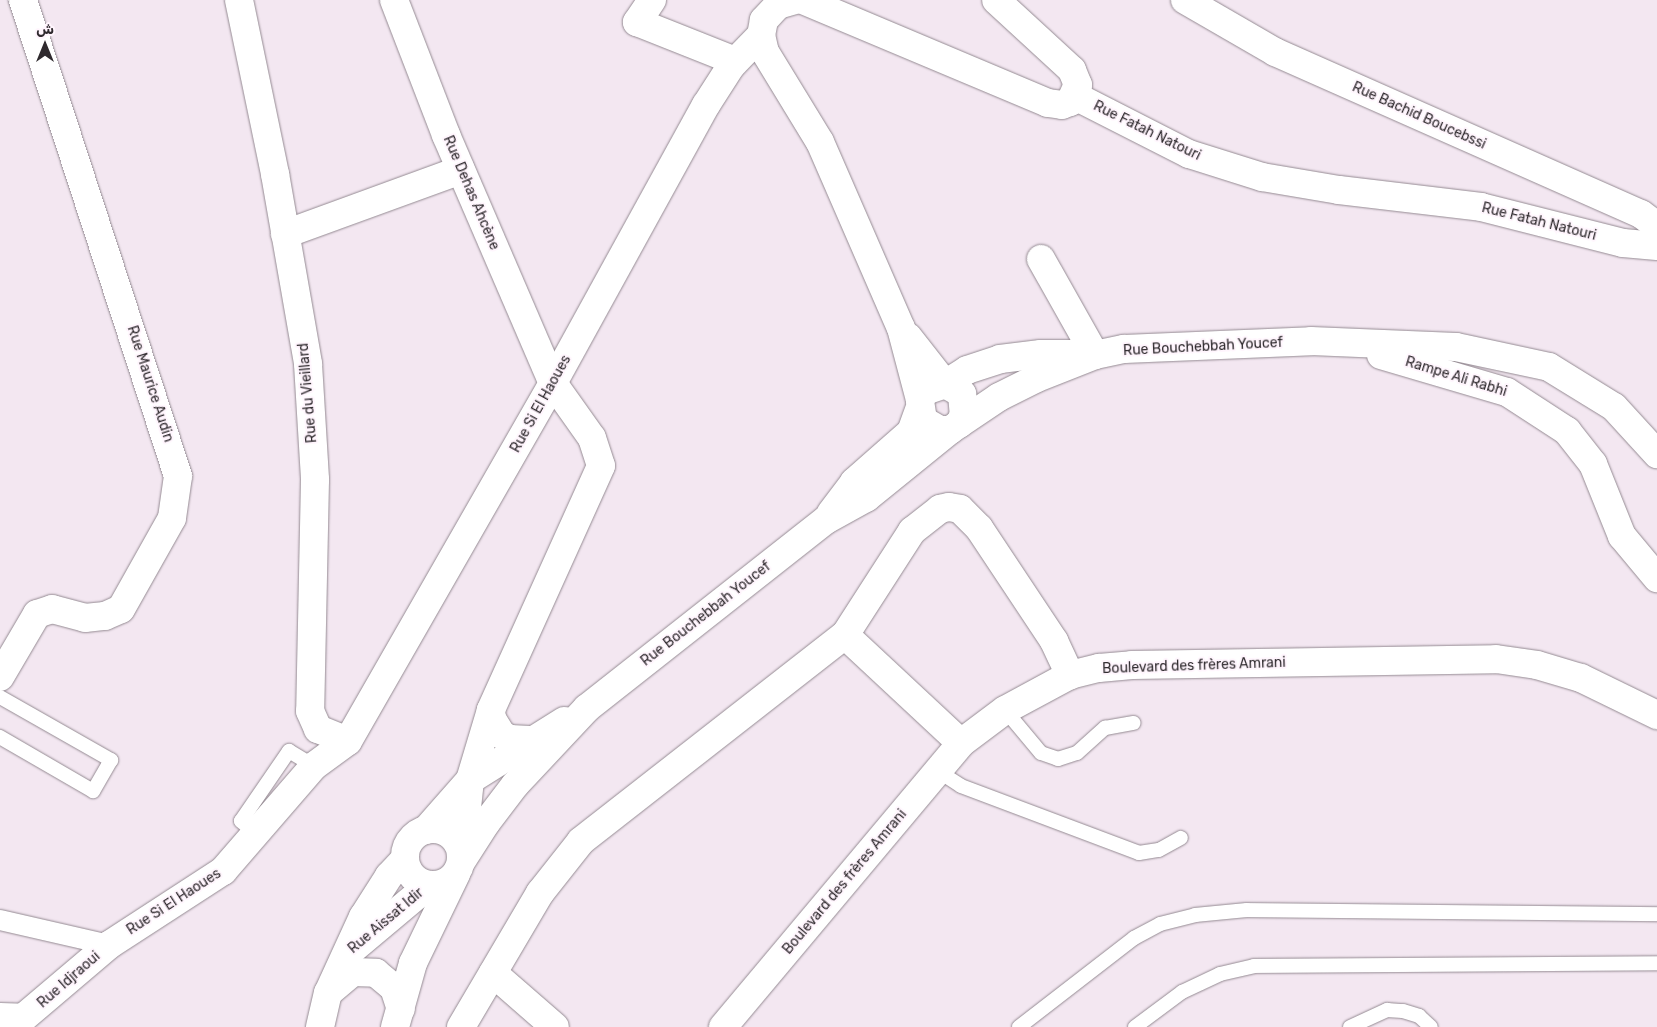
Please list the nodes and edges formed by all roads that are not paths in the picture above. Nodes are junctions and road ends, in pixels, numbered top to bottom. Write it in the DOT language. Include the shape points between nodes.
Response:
graph roads {
  1 [pos="23,0"];
  2 [pos="239,0"];
  3 [pos="394,0"];
  4 [pos="652,0"];
  5 [pos="795,0"];
  6 [pos="803,0"];
  7 [pos="996,0"];
  8 [pos="1184,0"];
  9 [pos="761,35"];
  10 [pos="735,61"];
  11 [pos="1075,96"];
  12 [pos="461,170"];
  13 [pos="1657,226"];
  14 [pos="285,234"];
  15 [pos="1657,246"];
  16 [pos="1041,259"];
  17 [pos="909,338"];
  18 [pos="1311,341"];
  19 [pos="1095,355"];
  20 [pos="983,363"];
  21 [pos="553,383"];
  22 [pos="945,384"];
  23 [pos="919,405"];
  24 [pos="955,427"];
  25 [pos="1657,454"];
  26 [pos="826,520"];
  27 [pos="1657,578"];
  28 [pos="844,635"];
  29 [pos="1070,676"];
  30 [pos="0,677"];
  31 [pos="0,697"];
  32 [pos="587,708"];
  33 [pos="491,710"];
  34 [pos="1005,710"];
  35 [pos="1657,715"];
  36 [pos="1134,722"];
  37 [pos="0,737"];
  38 [pos="529,740"];
  39 [pos="348,741"];
  40 [pos="961,743"];
  41 [pos="938,771"];
  42 [pos="470,780"];
  43 [pos="426,830"];
  44 [pos="1181,838"];
  45 [pos="460,863"];
  46 [pos="406,864"];
  47 [pos="418,893"];
  48 [pos="1657,914"];
  49 [pos="0,920"];
  50 [pos="109,945"];
  51 [pos="344,957"];
  52 [pos="413,963"];
  53 [pos="1657,964"];
  54 [pos="493,973"];
  55 [pos="328,993"];
  56 [pos="398,1018"];
  57 [pos="14,1021"];
  58 [pos="320,1027"];
  59 [pos="461,1027"];
  60 [pos="555,1027"];
  61 [pos="723,1027"];
  62 [pos="1019,1027"];
  63 [pos="1135,1027"];
  64 [pos="1350,1027"];
  65 [pos="1431,1027"];
  1 -- 30 [label="street, Rue Maurice Audin" via="178,476 172,518 121,610 84,618 52,610 37,614"];
  2 -- 14 [label="street, Rue du Vieillard"];
  3 -- 12 [label="street, Rue Dehas Ahcène"];
  4 -- 10 [label="street" via="637,22"];
  5 -- 9 [label="street" via="773,8 764,20"];
  6 -- 11 [label="street" via="1048,103 1062,105"];
  7 -- 11 [label="street" via="1072,70 1078,85"];
  8 -- 13 [label="street, Rue Bachid Boucebssi" via="1275,52 1641,214"];
  9 -- 10 [label="street, Rue Si El Haoues"];
  9 -- 17 [label="street" via="772,66 820,142"];
  10 -- 21 [label="street, Rue Si El Haoues" via="706,105"];
  11 -- 15 [label="street, Rue Fatah Natouri" via="1189,154 1262,177 1488,208 1624,243"];
  12 -- 14 [label="street"];
  12 -- 21 [label="street, Rue Dehas Ahcène"];
  14 -- 39 [label="street, Rue du Vieillard" via="308,364 315,480 310,712 318,728"];
  16 -- 19 [label="street"];
  17 -- 20 [label="street, Rue Bouchebbah Youcef" via="933,358 953,364"];
  17 -- 22 [label="street"];
  17 -- 23 [label="street"];
  18 -- 19 [label="street, Rue Bouchebbah Youcef" via="1124,349"];
  18 -- 25 [label="street" via="1456,346 1549,367 1614,407"];
  18 -- 27 [label="street, Rampe Ali Rabhi" via="1434,369 1507,392 1537,409 1567,431 1593,464 1622,536"];
  19 -- 20 [label="street, Rue Bouchebbah Youcef" via="1041,354"];
  19 -- 24 [label="street, Rue Bouchebbah Youcef" via="1018,387"];
  20 -- 22 [label="street, Rue Bouchebbah Youcef"];
  21 -- 33 [label="street, Rue Dehas Ahcène" via="592,438 601,466"];
  21 -- 39 [label="street, Rue Si El Haoues"];
  22 -- 23 [label="street" via="926,391"];
  22 -- 24 [label="street" via="962,394 964,415"];
  23 -- 24 [label="street" via="930,427"];
  23 -- 26 [label="street, Rue Bouchebbah Youcef" via="911,432 854,482"];
  24 -- 26 [label="street, Rue Bouchebbah Youcef" via="866,498"];
  26 -- 32 [label="street, Rue Bouchebbah Youcef"];
  28 -- 29 [label="street" via="912,531 925,518 949,507 960,509 979,528 1054,641"];
  28 -- 40 [label="street"];
  28 -- 54 [label="street" via="581,841 540,893"];
  29 -- 34 [label="street, Boulevard des frères Amrani"];
  29 -- 35 [label="street, Boulevard des frères Amrani" via="1099,668 1132,665 1496,659 1537,665 1581,678"];
  31 -- 37 [label="lane" via="111,760 93,791"];
  32 -- 38 [label="street, Rue Bouchebbah Youcef"];
  32 -- 45 [label="street, Rue Bouchebbah Youcef" via="515,785"];
  33 -- 38 [label="street" via="492,719 502,734 510,739"];
  33 -- 42 [label="street, Rue Dehas Ahcène"];
  34 -- 36 [label="lane" via="1041,752 1058,759 1077,754 1105,728"];
  34 -- 40 [label="street, Boulevard des frères Amrani"];
  38 -- 42 [label="street, Rue Bouchebbah Youcef"];
  39 -- 50 [label="street, Rue Si El Haoues" via="314,766 223,871"];
  40 -- 41 [label="street, Boulevard des frères Amrani"];
  41 -- 44 [label="lane" via="961,786 1139,853 1159,850"];
  41 -- 61 [label="street, Boulevard des frères Amrani"];
  42 -- 43 [label="street, Rue Bouchebbah Youcef"];
  42 -- 45 [label="street, Rue Bouchebbah Youcef"];
  43 -- 45 [label="street" via="445,831 459,844"];
  43 -- 46 [label="street" via="410,840"];
  45 -- 47 [label="street" via="444,883"];
  45 -- 52 [label="street, Rue Bouchebbah Youcef"];
  46 -- 47 [label="street" via="416,879"];
  46 -- 51 [label="street, Rue Aissat Idir" via="389,876 363,917"];
  47 -- 51 [label="street, Rue Aissat Idir"];
  47 -- 52 [label="street, Rue Bouchebbah Youcef"];
  48 -- 62 [label="lane" via="1247,910 1195,915 1160,924 1134,938"];
  49 -- 50 [label="street"];
  50 -- 57 [label="street, Rue Idjraoui"];
  51 -- 55 [label="street, Rue Aissat Idir"];
  52 -- 56 [label="street, Rue Bouchebbah Youcef"];
  53 -- 63 [label="lane" via="1254,966 1220,974 1182,992"];
  54 -- 59 [label="street"];
  54 -- 60 [label="street"];
  55 -- 56 [label="street" via="343,977 364,970 376,973 394,988"];
  55 -- 58 [label="street, Rue Aissat Idir"];
  64 -- 65 [label="lane" via="1387,1010 1418,1016"];
}
